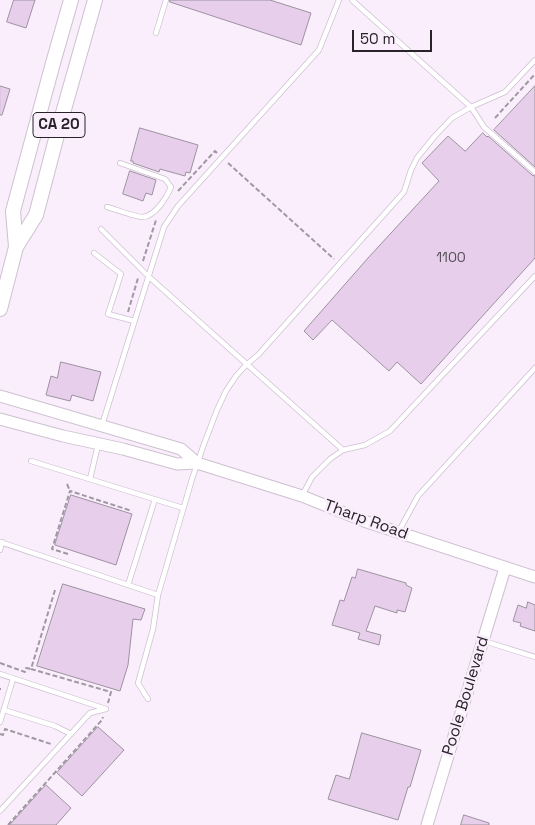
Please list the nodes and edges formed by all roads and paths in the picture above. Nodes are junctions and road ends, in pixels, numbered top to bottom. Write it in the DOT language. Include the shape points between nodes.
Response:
graph roads {
  1 [pos="71,0"];
  2 [pos="95,0"];
  3 [pos="166,0"];
  4 [pos="339,0"];
  5 [pos="352,0"];
  6 [pos="156,34"];
  7 [pos="535,60"];
  8 [pos="535,74"];
  9 [pos="471,107"];
  10 [pos="495,118"];
  11 [pos="215,151"];
  12 [pos="222,157"];
  13 [pos="120,163"];
  14 [pos="535,172"];
  15 [pos="107,207"];
  16 [pos="101,229"];
  17 [pos="16,247"];
  18 [pos="94,253"];
  19 [pos="340,264"];
  20 [pos="148,276"];
  21 [pos="535,276"];
  22 [pos="0,309"];
  23 [pos="134,321"];
  24 [pos="246,365"];
  25 [pos="535,368"];
  26 [pos="0,396"];
  27 [pos="0,419"];
  28 [pos="102,427"];
  29 [pos="99,444"];
  30 [pos="343,450"];
  31 [pos="31,461"];
  32 [pos="197,463"];
  33 [pos="90,479"];
  34 [pos="67,484"];
  35 [pos="70,491"];
  36 [pos="302,496"];
  37 [pos="155,499"];
  38 [pos="184,508"];
  39 [pos="132,511"];
  40 [pos="398,532"];
  41 [pos="1,542"];
  42 [pos="0,550"];
  43 [pos="68,554"];
  44 [pos="506,568"];
  45 [pos="535,577"];
  46 [pos="128,585"];
  47 [pos="55,590"];
  48 [pos="158,595"];
  49 [pos="483,641"];
  50 [pos="535,656"];
  51 [pos="0,663"];
  52 [pos="31,669"];
  53 [pos="0,674"];
  54 [pos="14,679"];
  55 [pos="148,699"];
  56 [pos="106,709"];
  57 [pos="4,710"];
  58 [pos="0,722"];
  59 [pos="0,734"];
  60 [pos="71,734"];
  61 [pos="57,750"];
  62 [pos="68,759"];
  63 [pos="0,811"];
  64 [pos="8,825"];
  65 [pos="427,825"];
  1 -- 17 [label="highway, CA 20" via="13,211"];
  2 -- 17 [label="highway, CA 20" via="36,215"];
  3 -- 6 [label="lane"];
  4 -- 12 [label="lane" via="318,50"];
  5 -- 9 [label="lane"];
  7 -- 9 [label="lane" via="505,92"];
  8 -- 10 [label="path"];
  9 -- 14 [label="lane" via="484,128"];
  9 -- 19 [label="lane" via="452,118 434,136 417,158 404,192"];
  11 -- 12 [label="path"];
  12 -- 19 [label="path"];
  12 -- 20 [label="lane" via="178,206 164,227"];
  13 -- 15 [label="lane" via="166,178 171,187 152,214 142,217"];
  16 -- 20 [label="lane"];
  17 -- 22 [label="highway, CA 20"];
  18 -- 23 [label="lane" via="121,274 108,314"];
  19 -- 24 [label="lane"];
  20 -- 23 [label="lane"];
  20 -- 24 [label="lane"];
  21 -- 30 [label="lane" via="390,431 365,445"];
  23 -- 28 [label="lane"];
  24 -- 30 [label="lane"];
  24 -- 32 [label="lane" via="226,391"];
  25 -- 40 [label="lane" via="418,496"];
  26 -- 28 [label="street, Tharp Road"];
  27 -- 29 [label="street, Tharp Road"];
  28 -- 32 [label="street, Tharp Road" via="180,449"];
  29 -- 32 [label="street, Tharp Road" via="177,464"];
  29 -- 33 [label="lane"];
  30 -- 36 [label="lane" via="312,477"];
  31 -- 33 [label="lane"];
  32 -- 36 [label="street, Tharp Road"];
  32 -- 38 [label="lane"];
  33 -- 37 [label="lane"];
  34 -- 35 [label="path"];
  35 -- 39 [label="path"];
  35 -- 43 [label="path" via="52,549"];
  36 -- 40 [label="street, Tharp Road"];
  37 -- 38 [label="lane"];
  37 -- 46 [label="lane"];
  38 -- 48 [label="lane"];
  40 -- 44 [label="street, Tharp Road"];
  41 -- 42 [label="lane"];
  41 -- 46 [label="lane"];
  44 -- 45 [label="street, Tharp Road"];
  44 -- 49 [label="street, Poole Boulevard"];
  46 -- 48 [label="lane"];
  47 -- 52 [label="path"];
  48 -- 55 [label="lane" via="153,629 138,683"];
  49 -- 50 [label="lane"];
  49 -- 65 [label="street, Poole Boulevard"];
  51 -- 52 [label="path" via="25,672 26,668"];
  52 -- 56 [label="path" via="111,692"];
  53 -- 54 [label="lane"];
  54 -- 56 [label="lane"];
  54 -- 57 [label="lane"];
  56 -- 60 [label="lane" via="90,713"];
  56 -- 62 [label="path" via="102,720"];
  57 -- 58 [label="lane"];
  57 -- 60 [label="lane"];
  59 -- 61 [label="path" via="3,735 5,729 50,744"];
  60 -- 61 [label="lane"];
  61 -- 62 [label="path"];
  61 -- 63 [label="lane"];
  62 -- 64 [label="path"];
}
